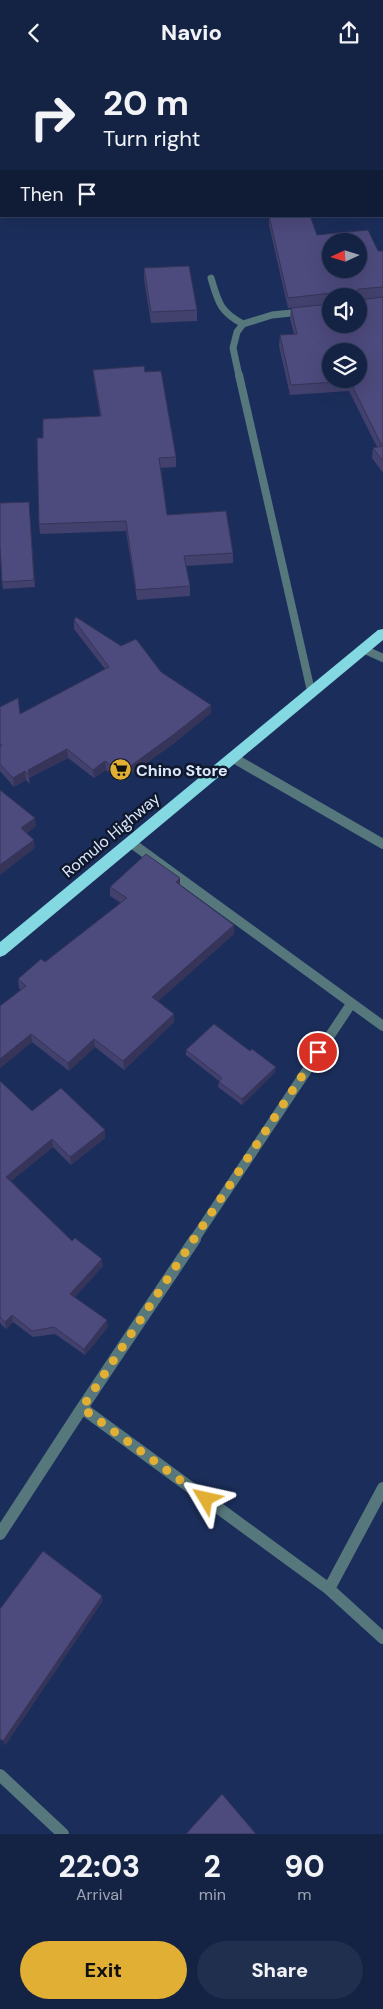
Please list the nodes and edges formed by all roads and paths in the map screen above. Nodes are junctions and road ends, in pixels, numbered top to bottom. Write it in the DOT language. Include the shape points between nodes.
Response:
graph roads {
  1 [pos="211,279"];
  2 [pos="322,310"];
  3 [pos="243,324"];
  4 [pos="383,633"];
  5 [pos="363,649"];
  6 [pos="383,658"];
  7 [pos="311,691"];
  8 [pos="232,757"];
  9 [pos="130,842"];
  10 [pos="383,844"];
  11 [pos="0,951"];
  12 [pos="351,1004"];
  13 [pos="383,1026"];
  14 [pos="82,1408"];
  15 [pos="383,1488"];
  16 [pos="0,1534"];
  17 [pos="329,1589"];
  18 [pos="383,1638"];
  19 [pos="0,1775"];
  20 [pos="63,1834"];
  1 -- 3 [label="street" via="220,308 228,317"];
  2 -- 3 [label="street" via="258,317"];
  3 -- 7 [label="street" via="233,348"];
  4 -- 5 [label="highway, Romulo Highway"];
  5 -- 6 [label="street"];
  5 -- 7 [label="highway, Romulo Highway"];
  7 -- 8 [label="highway, Romulo Highway"];
  8 -- 9 [label="highway, Romulo Highway"];
  8 -- 10 [label="street"];
  9 -- 11 [label="highway, Romulo Highway"];
  9 -- 12 [label="street"];
  12 -- 13 [label="street"];
  12 -- 14 [label="street"];
  14 -- 16 [label="street"];
  14 -- 17 [label="street"];
  15 -- 17 [label="street"];
  17 -- 18 [label="street"];
  19 -- 20 [label="street"];
}
